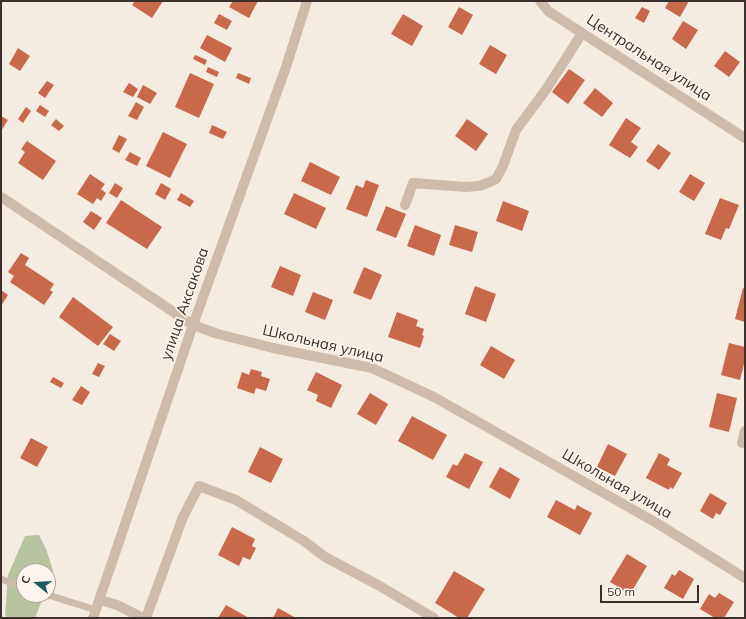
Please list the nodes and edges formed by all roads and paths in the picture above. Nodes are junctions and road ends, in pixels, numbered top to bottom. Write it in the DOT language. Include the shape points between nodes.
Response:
graph roads {
  1 [pos="307,1"];
  2 [pos="540,1"];
  3 [pos="582,33"];
  4 [pos="745,138"];
  5 [pos="1,197"];
  6 [pos="405,205"];
  7 [pos="193,325"];
  8 [pos="745,431"];
  9 [pos="742,443"];
  10 [pos="745,578"];
  11 [pos="1,579"];
  12 [pos="16,584"];
  13 [pos="56,598"];
  14 [pos="100,600"];
  15 [pos="94,614"];
  16 [pos="143,618"];
  17 [pos="146,618"];
  18 [pos="434,618"];
  1 -- 7 [label="street, улица Аксакова" via="286,67"];
  2 -- 3 [label="street, Центральная улица" via="548,11"];
  3 -- 4 [label="street, Центральная улица"];
  3 -- 6 [label="street" via="545,91 516,130 496,179 479,186 413,183"];
  5 -- 7 [label="street, Школьная улица"];
  7 -- 10 [label="street, Школьная улица" via="273,348 372,368 434,397 655,522"];
  7 -- 14 [label="street, улица Аксакова"];
  8 -- 9 [label="street"];
  11 -- 12 [label="lane"];
  13 -- 15 [label="lane"];
  14 -- 15 [label="street, улица Аксакова"];
  14 -- 16 [label="street"];
  17 -- 18 [label="street" via="183,517 199,486 236,500 304,541 325,557"];
}
